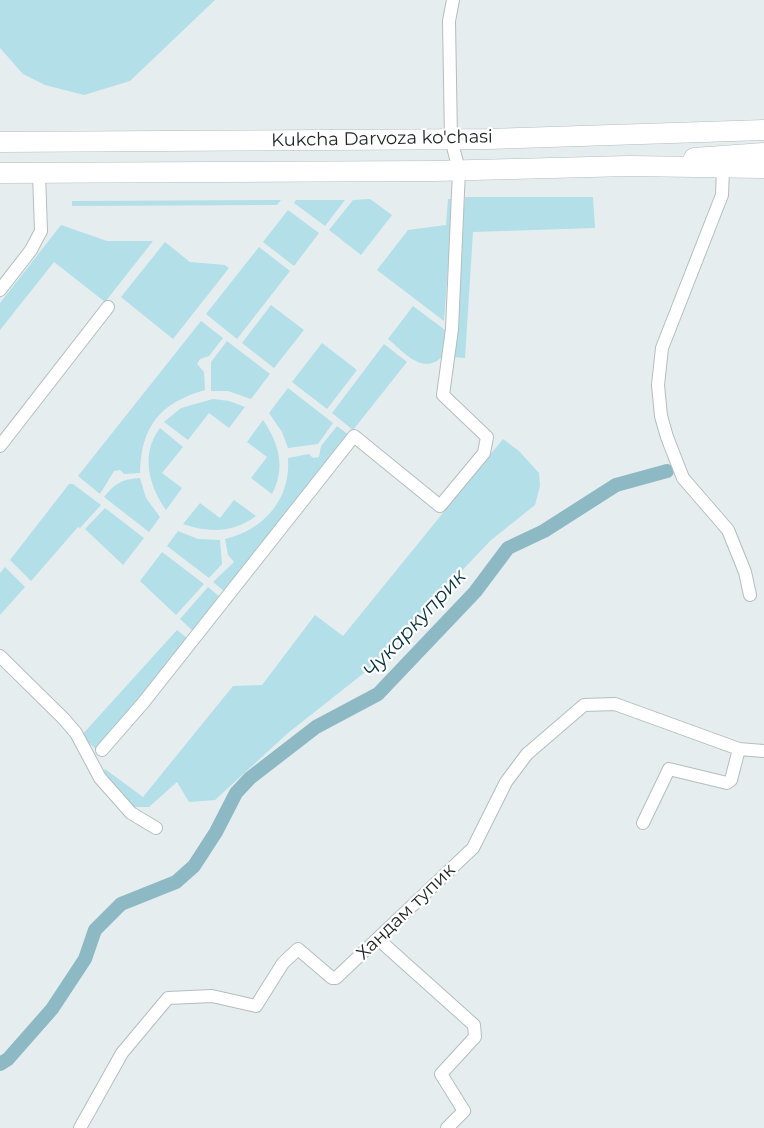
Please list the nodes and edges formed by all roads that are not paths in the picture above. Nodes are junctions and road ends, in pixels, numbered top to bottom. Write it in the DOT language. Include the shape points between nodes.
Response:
graph roads {
  1 [pos="453,0"];
  2 [pos="764,130"];
  3 [pos="451,139"];
  4 [pos="0,142"];
  5 [pos="764,153"];
  6 [pos="629,166"];
  7 [pos="764,168"];
  8 [pos="723,169"];
  9 [pos="459,170"];
  10 [pos="0,173"];
  11 [pos="39,173"];
  12 [pos="0,290"];
  13 [pos="108,307"];
  14 [pos="0,446"];
  15 [pos="750,595"];
  16 [pos="0,656"];
  17 [pos="5,670"];
  18 [pos="739,749"];
  19 [pos="102,750"];
  20 [pos="764,751"];
  21 [pos="643,823"];
  22 [pos="156,828"];
  23 [pos="378,939"];
  24 [pos="81,1128"];
  25 [pos="447,1128"];
  1 -- 3 [label="street" via="449,21"];
  2 -- 3 [label="main road, Kukcha Darvoza ko'chasi"];
  3 -- 4 [label="main road, Kukcha Darvoza ko'chasi"];
  3 -- 9 [label="street"];
  5 -- 6 [label="main road"];
  6 -- 8 [label="main road, Kukcha Darvoza ko'chasi"];
  6 -- 9 [label="main road, Kukcha Darvoza ko'chasi"];
  7 -- 8 [label="main road, Kukcha Darvoza ko'chasi"];
  8 -- 15 [label="street" via="722,195 662,348 658,385 661,416 683,478 728,530"];
  9 -- 11 [label="main road, Kukcha Darvoza ko'chasi"];
  9 -- 19 [label="street" via="452,329 443,395 487,437 484,453 440,506 354,436"];
  10 -- 11 [label="main road, Kukcha Darvoza ko'chasi"];
  11 -- 12 [label="street" via="41,231"];
  13 -- 14 [label="street"];
  16 -- 17 [label="street"];
  17 -- 22 [label="street" via="64,719 100,777 131,813"];
  18 -- 20 [label="street, Хандам тупик"];
  18 -- 21 [label="street" via="728,783 669,769"];
  18 -- 23 [label="street, Хандам тупик" via="615,704 584,705 527,754 506,782 473,848"];
  23 -- 24 [label="street, Хандам тупик" via="334,979 301,950 295,950 256,1006 212,996 168,998 122,1053"];
  23 -- 25 [label="street" via="476,1029 475,1037 442,1071 464,1111"];
}
